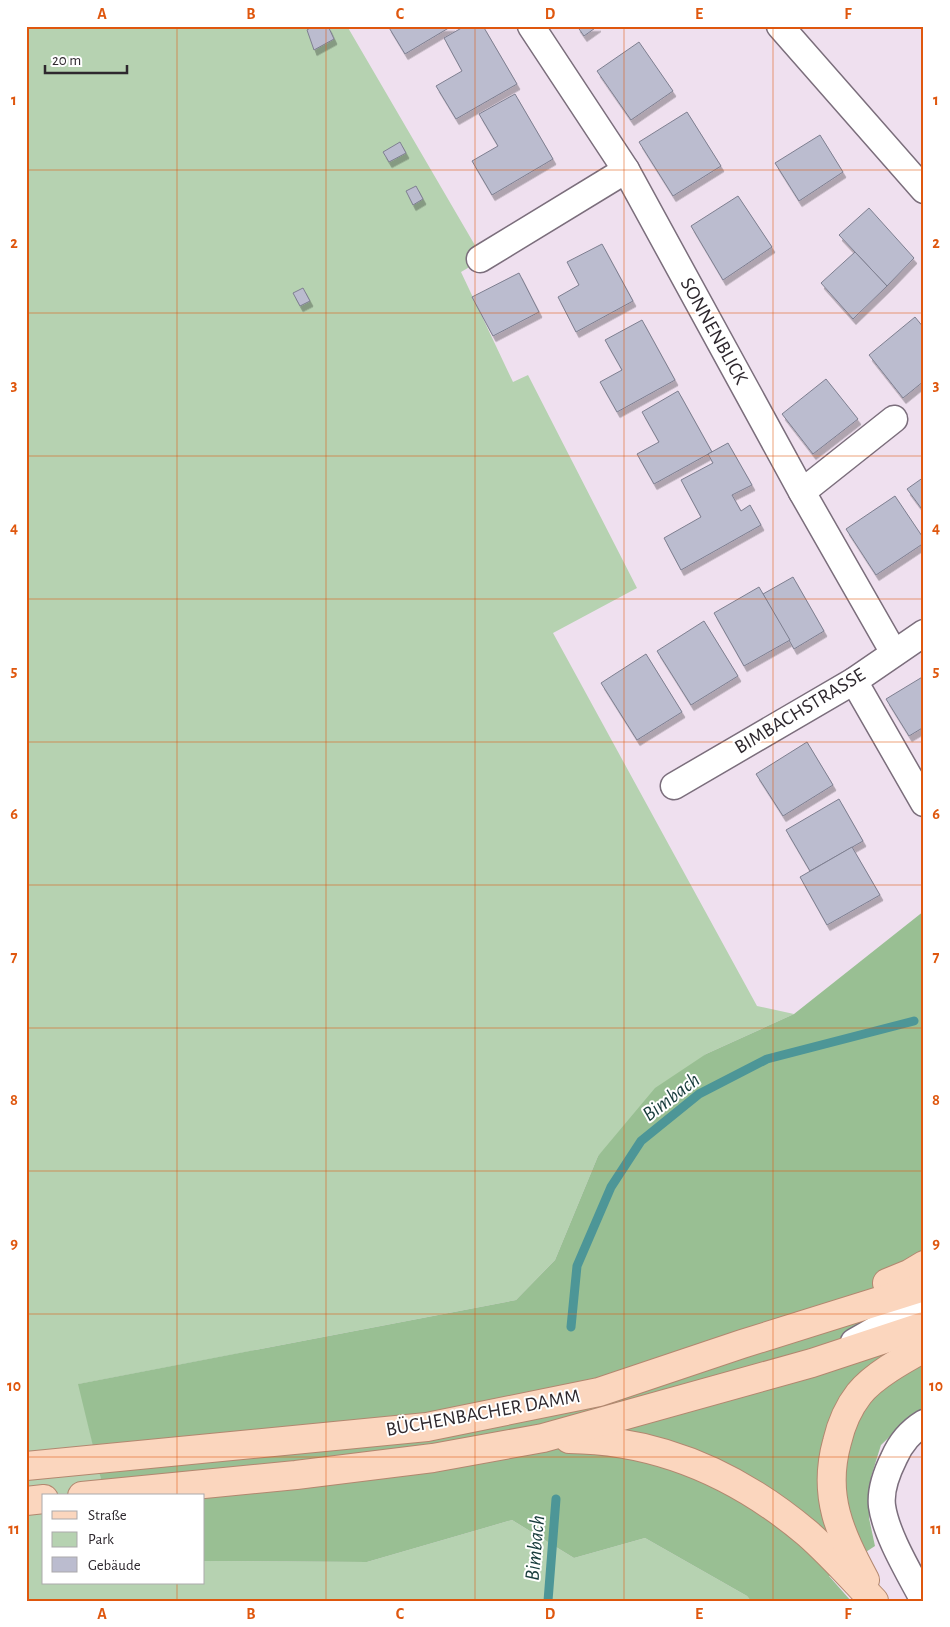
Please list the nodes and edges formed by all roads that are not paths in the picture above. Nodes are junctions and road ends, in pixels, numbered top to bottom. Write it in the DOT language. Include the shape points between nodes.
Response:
graph roads {
  1 [pos="531,26"];
  2 [pos="780,26"];
  3 [pos="626,170"];
  4 [pos="924,190"];
  5 [pos="480,259"];
  6 [pos="894,419"];
  7 [pos="802,492"];
  8 [pos="924,632"];
  9 [pos="894,653"];
  10 [pos="854,680"];
  11 [pos="674,786"];
  12 [pos="924,803"];
  13 [pos="924,1265"];
  14 [pos="924,1287"];
  15 [pos="924,1300"];
  16 [pos="924,1326"];
  17 [pos="742,1344"];
  18 [pos="924,1348"];
  19 [pos="812,1363"];
  20 [pos="924,1423"];
  21 [pos="543,1438"];
  22 [pos="26,1466"];
  23 [pos="102,1494"];
  24 [pos="42,1499"];
  25 [pos="26,1501"];
  26 [pos="875,1601"];
  27 [pos="924,1601"];
  1 -- 3 [label="street, SONNENBLICK"];
  2 -- 4 [label="street"];
  3 -- 5 [label="street"];
  3 -- 7 [label="street, SONNENBLICK"];
  6 -- 7 [label="street"];
  7 -- 9 [label="street, SONNENBLICK"];
  8 -- 9 [label="street, BIMBACHSTRASSE"];
  9 -- 10 [label="street, BIMBACHSTRASSE"];
  10 -- 11 [label="street, BIMBACHSTRASSE"];
  10 -- 12 [label="street"];
  13 -- 17 [label="main road" via="910,1274"];
  14 -- 17 [label="main road, BÜCHENBACHER DAMM"];
  15 -- 19 [label="street" via="862,1338"];
  16 -- 19 [label="main road, BÜCHENBACHER DAMM"];
  17 -- 22 [label="main road, BÜCHENBACHER DAMM" via="599,1392 427,1427"];
  18 -- 26 [label="main road" via="902,1360 860,1394 845,1417 834,1452 830,1476 835,1511 844,1538"];
  19 -- 21 [label="main road, BÜCHENBACHER DAMM"];
  20 -- 27 [label="street" via="898,1449 886,1474 882,1504 887,1527"];
  21 -- 23 [label="main road, BÜCHENBACHER DAMM" via="433,1458"];
  21 -- 26 [label="main road" via="622,1442 671,1454 705,1467 782,1513 826,1551"];
  24 -- 25 [label="main road"];
}
